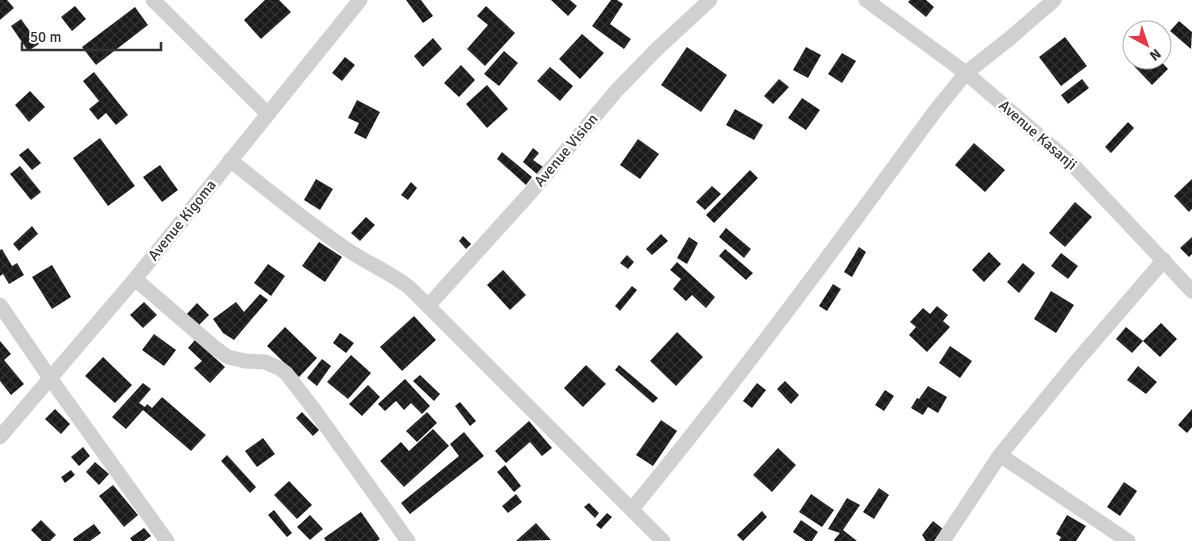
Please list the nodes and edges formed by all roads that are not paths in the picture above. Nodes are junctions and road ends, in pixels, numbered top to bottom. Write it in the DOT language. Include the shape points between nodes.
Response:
graph roads {
  1 [pos="153,0"];
  2 [pos="360,0"];
  3 [pos="710,0"];
  4 [pos="866,0"];
  5 [pos="1054,0"];
  6 [pos="966,73"];
  7 [pos="268,114"];
  8 [pos="230,160"];
  9 [pos="1164,260"];
  10 [pos="135,279"];
  11 [pos="1192,291"];
  12 [pos="0,305"];
  13 [pos="428,306"];
  14 [pos="50,378"];
  15 [pos="0,437"];
  16 [pos="1000,455"];
  17 [pos="632,509"];
  18 [pos="166,541"];
  19 [pos="408,541"];
  20 [pos="663,541"];
  21 [pos="943,541"];
  22 [pos="1128,541"];
  1 -- 7 [label="street"];
  2 -- 7 [label="street, Avenue Kigoma"];
  3 -- 13 [label="street, Avenue Vision" via="617,90"];
  4 -- 6 [label="street, Avenue Kasanji"];
  5 -- 6 [label="street"];
  6 -- 9 [label="street, Avenue Kasanji" via="1072,164"];
  6 -- 17 [label="street" via="752,359"];
  7 -- 8 [label="street, Avenue Kigoma"];
  8 -- 10 [label="street, Avenue Kigoma"];
  8 -- 13 [label="street" via="345,248 397,278"];
  9 -- 11 [label="street, Avenue Kasanji"];
  9 -- 16 [label="street"];
  10 -- 14 [label="street, Avenue Kigoma"];
  10 -- 19 [label="street" via="228,357 265,362 286,374"];
  12 -- 14 [label="street"];
  13 -- 17 [label="street"];
  14 -- 15 [label="street, Avenue Kigoma"];
  14 -- 18 [label="street"];
  16 -- 21 [label="street"];
  16 -- 22 [label="street"];
  17 -- 20 [label="street"];
}
